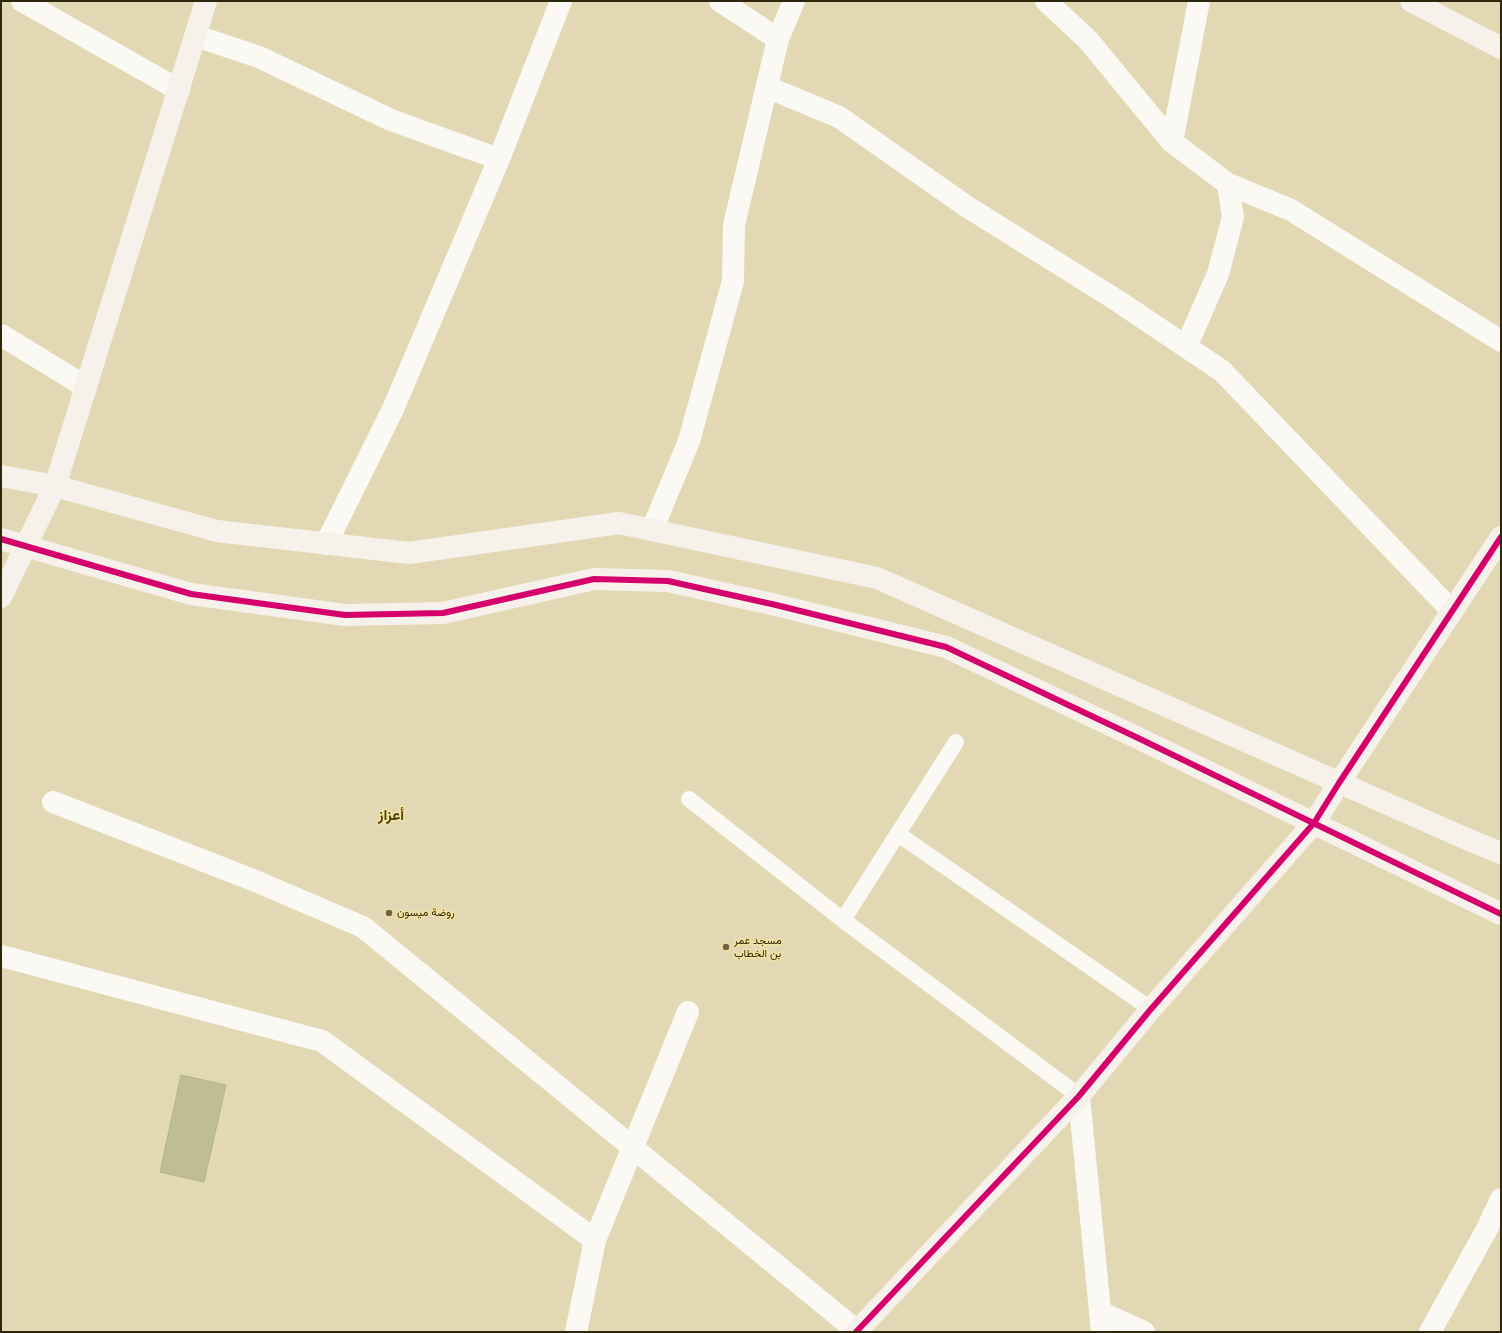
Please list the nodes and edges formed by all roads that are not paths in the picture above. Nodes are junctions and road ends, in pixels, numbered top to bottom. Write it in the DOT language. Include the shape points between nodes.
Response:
graph roads {
  1 [pos="22,1"];
  2 [pos="206,1"];
  3 [pos="561,1"];
  4 [pos="720,1"];
  5 [pos="794,1"];
  6 [pos="1046,1"];
  7 [pos="1200,1"];
  8 [pos="1411,1"];
  9 [pos="196,36"];
  10 [pos="778,39"];
  11 [pos="1501,48"];
  12 [pos="767,87"];
  13 [pos="179,90"];
  14 [pos="1172,142"];
  15 [pos="499,159"];
  16 [pos="1228,184"];
  17 [pos="1,335"];
  18 [pos="1501,341"];
  19 [pos="1186,347"];
  20 [pos="86,387"];
  21 [pos="1,476"];
  22 [pos="55,486"];
  23 [pos="652,530"];
  24 [pos="1501,537"];
  25 [pos="1,539"];
  26 [pos="326,544"];
  27 [pos="26,547"];
  28 [pos="1,597"];
  29 [pos="1452,611"];
  30 [pos="956,742"];
  31 [pos="1339,783"];
  32 [pos="689,798"];
  33 [pos="53,802"];
  34 [pos="1314,823"];
  35 [pos="898,834"];
  36 [pos="1501,853"];
  37 [pos="1501,914"];
  38 [pos="843,920"];
  39 [pos="1,956"];
  40 [pos="1151,1009"];
  41 [pos="688,1012"];
  42 [pos="1079,1096"];
  43 [pos="633,1147"];
  44 [pos="1501,1199"];
  45 [pos="595,1240"];
  46 [pos="1101,1322"];
  47 [pos="856,1331"];
  48 [pos="576,1332"];
  49 [pos="1144,1332"];
  50 [pos="1430,1332"];
  1 -- 13 [label="street"];
  2 -- 9 [label="street"];
  3 -- 15 [label="street"];
  4 -- 10 [label="street"];
  5 -- 10 [label="street"];
  6 -- 14 [label="street" via="1088,40"];
  7 -- 14 [label="street"];
  8 -- 11 [label="street"];
  9 -- 13 [label="street"];
  9 -- 15 [label="street" via="259,57 391,120"];
  10 -- 12 [label="street"];
  12 -- 19 [label="street" via="839,116 966,206 1118,301"];
  12 -- 23 [label="street" via="734,225 733,281 688,441"];
  13 -- 20 [label="street"];
  14 -- 16 [label="street"];
  15 -- 26 [label="street" via="393,409"];
  16 -- 18 [label="street" via="1291,210"];
  16 -- 19 [label="street" via="1233,217 1218,274"];
  17 -- 20 [label="street"];
  19 -- 29 [label="street" via="1222,371"];
  20 -- 22 [label="street"];
  21 -- 22 [label="street"];
  22 -- 26 [label="street" via="217,531"];
  22 -- 27 [label="street"];
  23 -- 26 [label="street" via="619,523 409,553"];
  23 -- 31 [label="street" via="877,578"];
  24 -- 29 [label="street"];
  25 -- 27 [label="street"];
  27 -- 28 [label="street"];
  27 -- 34 [label="street" via="191,594 345,615 443,613 594,579 668,581 946,647"];
  29 -- 31 [label="street"];
  30 -- 35 [label="lane"];
  31 -- 34 [label="street"];
  31 -- 36 [label="street"];
  32 -- 38 [label="lane"];
  33 -- 43 [label="street" via="253,880 364,927"];
  34 -- 37 [label="street"];
  34 -- 40 [label="street"];
  35 -- 38 [label="lane"];
  35 -- 40 [label="lane"];
  38 -- 42 [label="lane"];
  39 -- 45 [label="street" via="322,1041"];
  40 -- 42 [label="street"];
  41 -- 43 [label="street"];
  42 -- 46 [label="street"];
  42 -- 47 [label="street"];
  43 -- 45 [label="street"];
  43 -- 47 [label="street"];
  44 -- 50 [label="street"];
  45 -- 48 [label="street"];
  46 -- 49 [label="street"];
}
